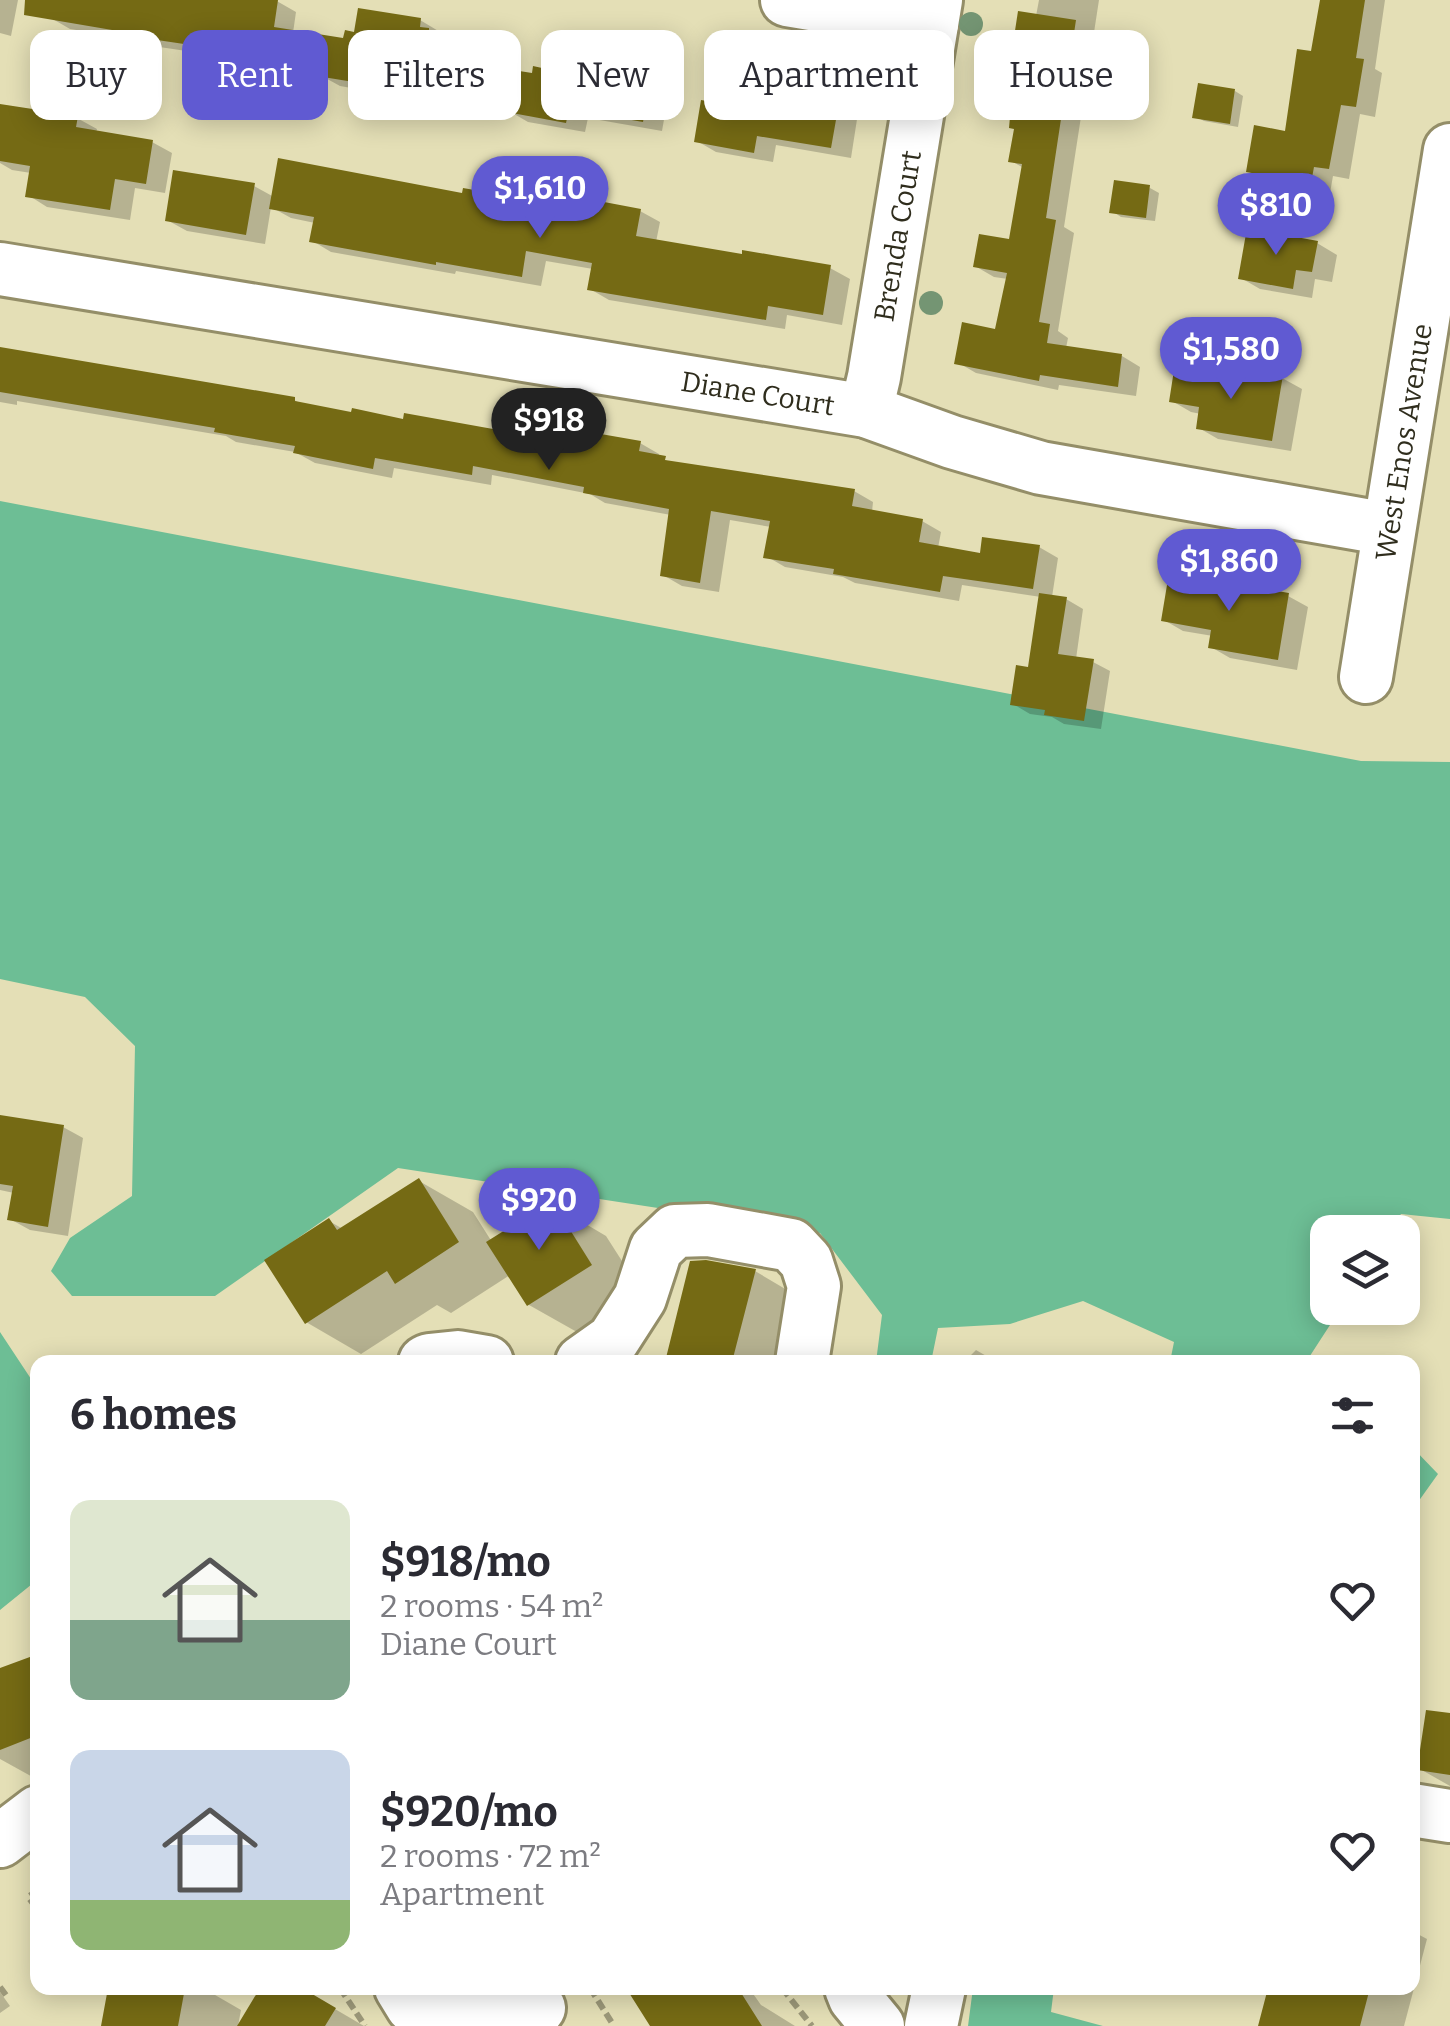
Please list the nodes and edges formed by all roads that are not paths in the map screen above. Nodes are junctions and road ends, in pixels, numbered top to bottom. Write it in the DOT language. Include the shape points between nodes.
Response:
graph roads {
  1 [pos="787,0"];
  2 [pos="934,12"];
  3 [pos="1450,150"];
  4 [pos="0,268"];
  5 [pos="866,411"];
  6 [pos="1388,529"];
  7 [pos="1366,677"];
  8 [pos="592,1355"];
  9 [pos="803,1355"];
  10 [pos="1420,1811"];
  11 [pos="1450,1816"];
  12 [pos="30,1818"];
  13 [pos="0,1840"];
  14 [pos="405,1995"];
  15 [pos="854,1995"];
  16 [pos="938,1995"];
  17 [pos="538,2007"];
  18 [pos="878,2026"];
  19 [pos="931,2026"];
  1 -- 2 [label="street"];
  2 -- 5 [label="street, Brenda Court"];
  3 -- 6 [label="street, West Enos Avenue"];
  4 -- 5 [label="street, Diane Court"];
  5 -- 6 [label="street, Diane Court" via="1041,468"];
  6 -- 7 [label="street, West Enos Avenue"];
  8 -- 9 [label="street" via="612,1340 640,1298 656,1249 675,1231 708,1230 792,1245 806,1261 814,1286"];
  10 -- 11 [label="street"];
  12 -- 13 [label="street"];
  14 -- 17 [label="street" via="412,2006 434,2015"];
  15 -- 18 [label="street"];
  16 -- 19 [label="street"];
}
